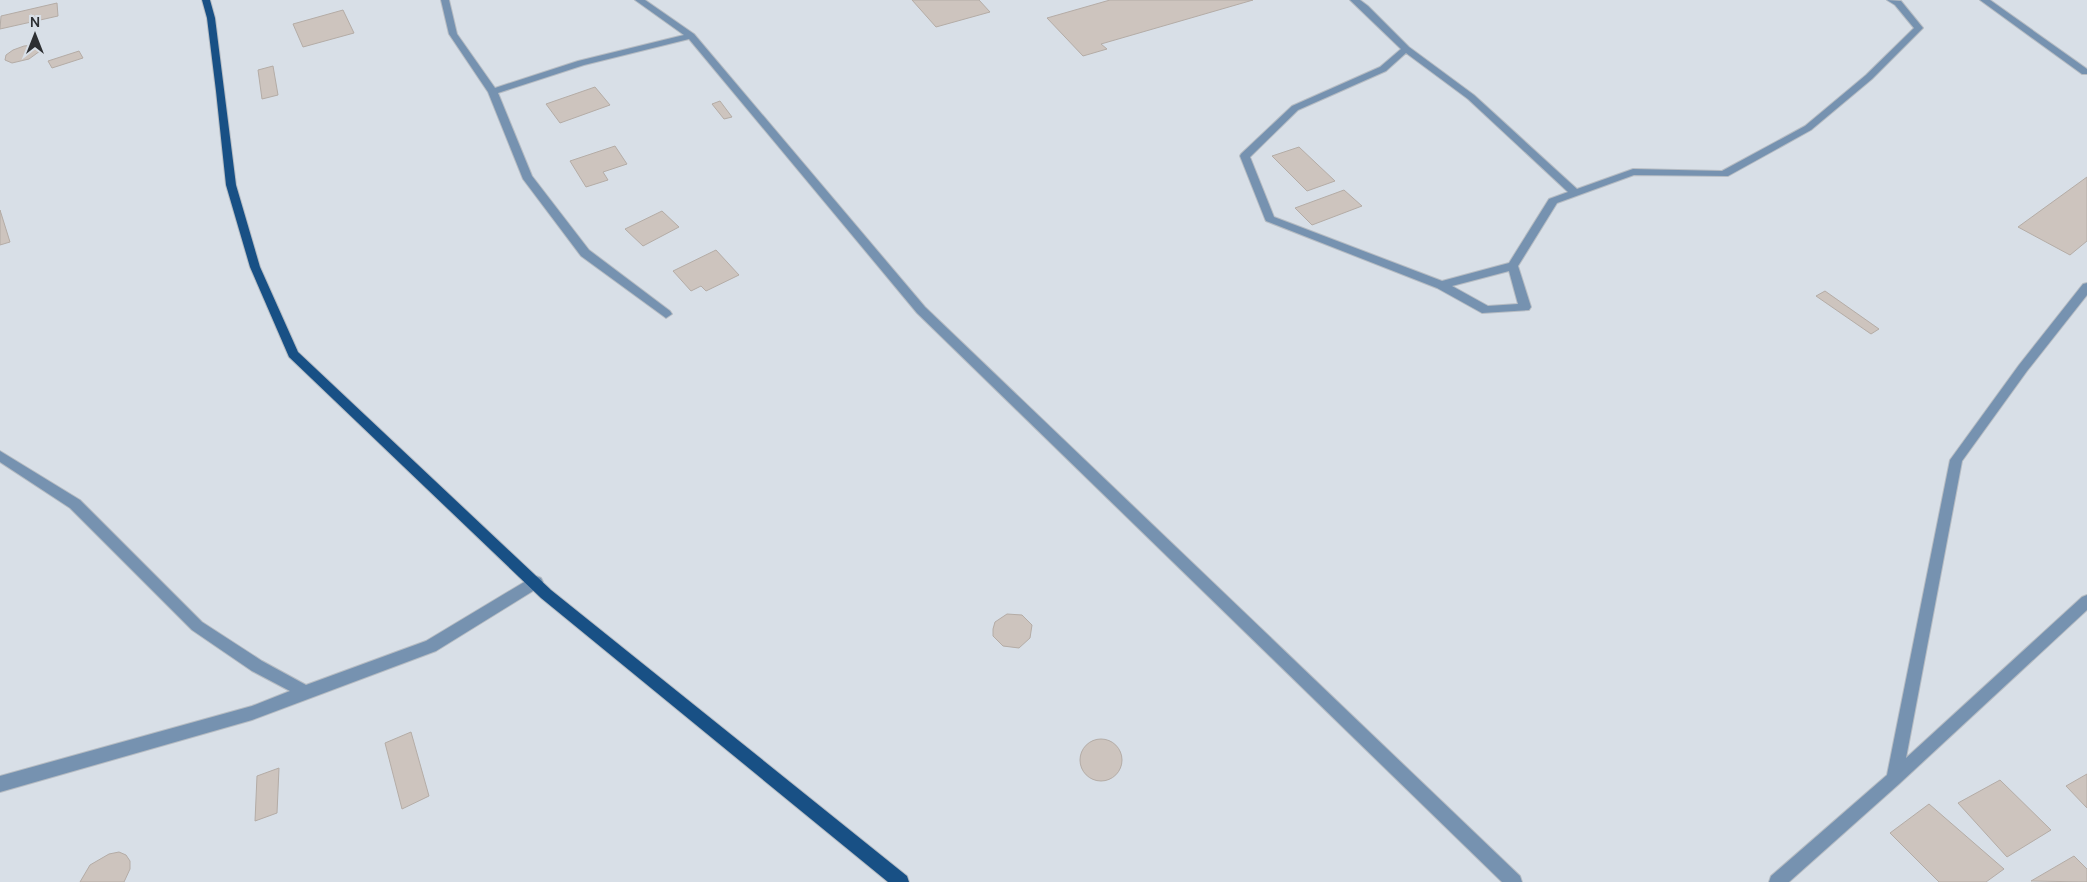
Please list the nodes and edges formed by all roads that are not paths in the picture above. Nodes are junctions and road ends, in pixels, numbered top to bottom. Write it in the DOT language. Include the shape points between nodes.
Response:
graph roads {
  1 [pos="206,0"];
  2 [pos="445,0"];
  3 [pos="639,0"];
  4 [pos="1354,0"];
  5 [pos="1891,0"];
  6 [pos="1984,0"];
  7 [pos="691,36"];
  8 [pos="1406,48"];
  9 [pos="2084,72"];
  10 [pos="492,92"];
  11 [pos="1575,193"];
  12 [pos="1513,266"];
  13 [pos="1441,285"];
  14 [pos="2087,287"];
  15 [pos="666,314"];
  16 [pos="0,456"];
  17 [pos="536,582"];
  18 [pos="2087,601"];
  19 [pos="305,692"];
  20 [pos="1894,779"];
  21 [pos="0,784"];
  22 [pos="901,882"];
  23 [pos="1514,882"];
  24 [pos="1777,882"];
  1 -- 17 [label="main road" via="221,91 231,185 255,267 293,354"];
  2 -- 10 [label="street" via="452,34"];
  3 -- 7 [label="street"];
  4 -- 8 [label="street"];
  5 -- 11 [label="street" via="1898,3 1918,28 1869,77 1808,128 1724,174 1633,172"];
  6 -- 9 [label="street"];
  7 -- 10 [label="street" via="581,63"];
  7 -- 23 [label="street" via="921,310"];
  8 -- 11 [label="street" via="1472,97"];
  8 -- 13 [label="street" via="1383,69 1295,108 1245,156 1270,220"];
  10 -- 15 [label="street" via="528,177 584,253"];
  11 -- 12 [label="street" via="1554,201"];
  12 -- 13 [label="street"];
  12 -- 13 [label="street" via="1525,306 1486,310"];
  14 -- 20 [label="street" via="1956,460"];
  16 -- 19 [label="street" via="75,504 197,626 257,666"];
  17 -- 19 [label="street" via="431,646"];
  17 -- 22 [label="main road"];
  18 -- 20 [label="street"];
  19 -- 21 [label="street" via="252,713"];
  20 -- 24 [label="street"];
}
